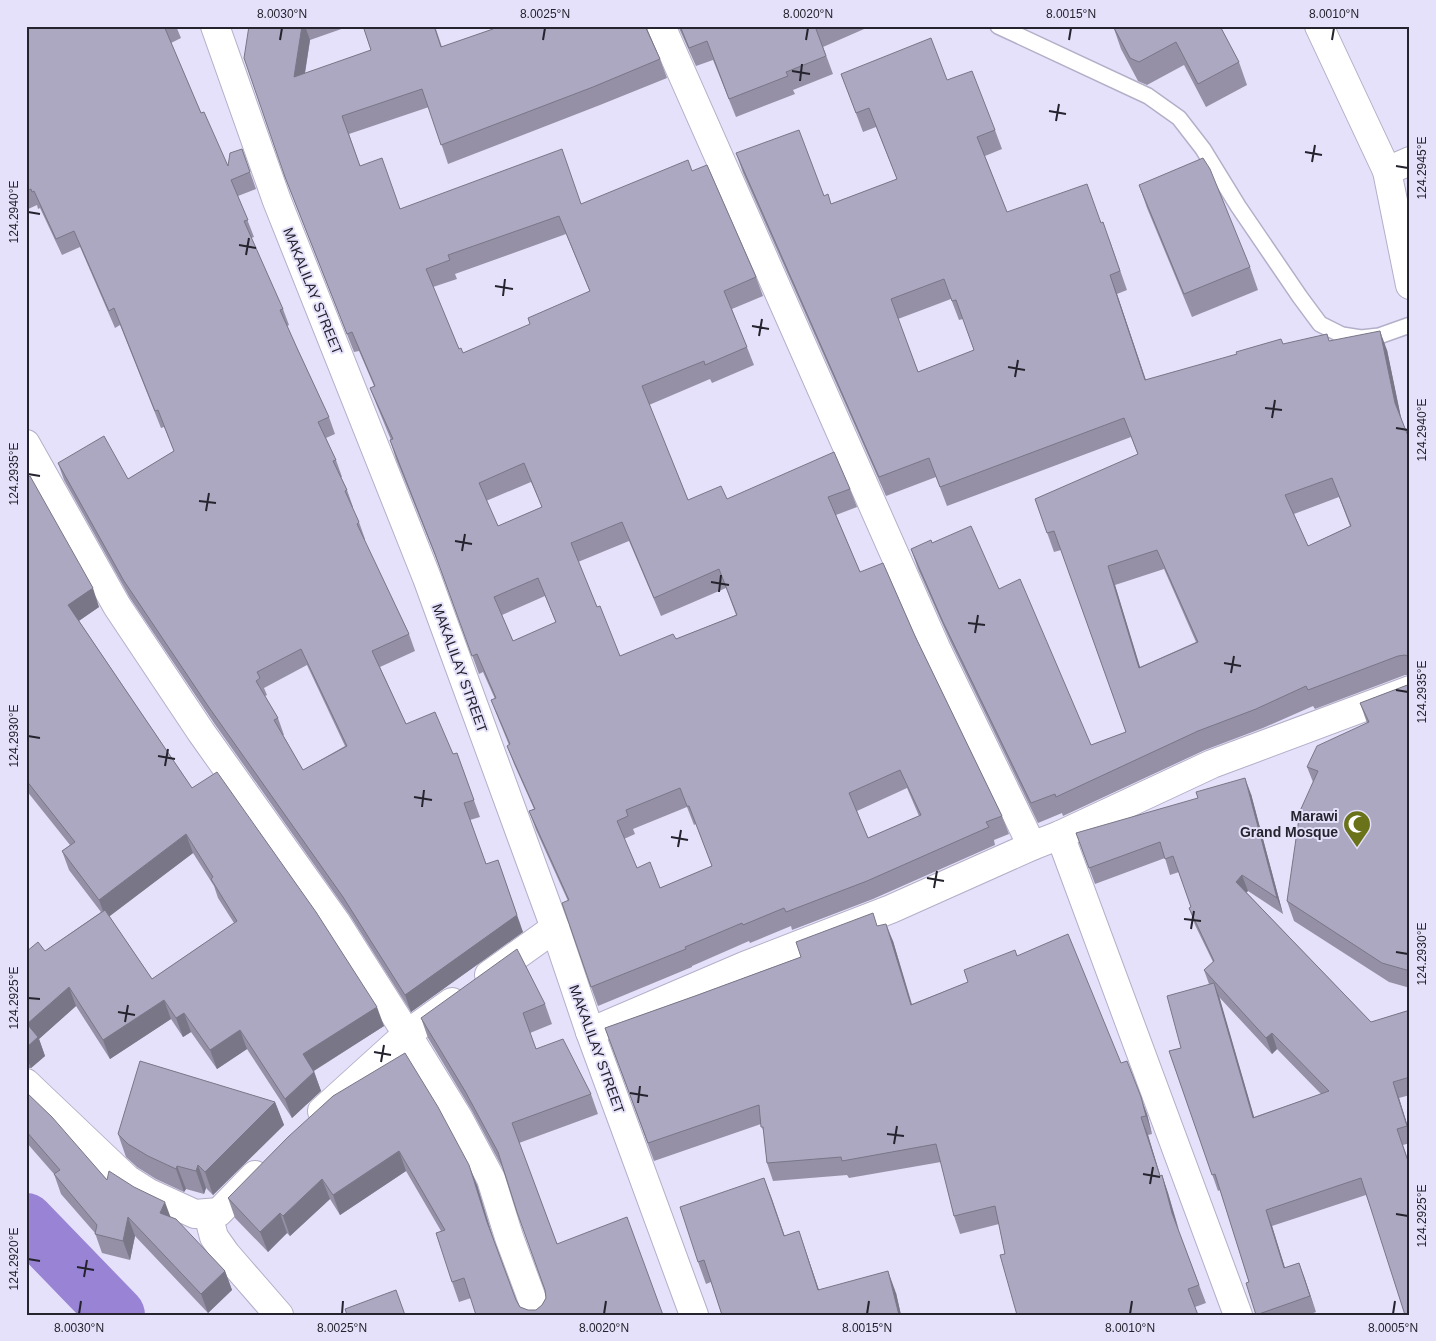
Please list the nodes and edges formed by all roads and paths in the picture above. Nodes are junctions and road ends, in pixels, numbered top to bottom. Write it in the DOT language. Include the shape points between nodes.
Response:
graph roads {
  1 [pos="215,26"];
  2 [pos="662,26"];
  3 [pos="998,26"];
  4 [pos="1319,26"];
  5 [pos="1399,166"];
  6 [pos="1410,285"];
  7 [pos="1410,325"];
  8 [pos="26,444"];
  9 [pos="1410,690"];
  10 [pos="1060,835"];
  11 [pos="1032,846"];
  12 [pos="556,928"];
  13 [pos="590,1032"];
  14 [pos="407,1034"];
  15 [pos="26,1083"];
  16 [pos="306,1126"];
  17 [pos="271,1159"];
  18 [pos="208,1214"];
  19 [pos="279,1315"];
  20 [pos="538,1315"];
  21 [pos="694,1315"];
  22 [pos="1238,1315"];
  1 -- 12 [label="street, MAKALILAY STREET" via="278,202 427,578"];
  2 -- 11 [label="street" via="936,648"];
  3 -- 7 [label="lane" via="1148,96 1179,118 1320,324 1361,338 1379,336"];
  4 -- 5 [label="street"];
  5 -- 6 [label="street"];
  8 -- 14 [label="street" via="117,606 201,732 336,922"];
  9 -- 10 [label="street" via="1212,764"];
  10 -- 11 [label="street"];
  10 -- 22 [label="street"];
  11 -- 13 [label="street"];
  12 -- 13 [label="street, MAKALILAY STREET"];
  12 -- 14 [label="street"];
  13 -- 21 [label="street, MAKALILAY STREET"];
  14 -- 16 [label="street"];
  14 -- 20 [label="street" via="459,1119 490,1179"];
  15 -- 18 [label="street" via="127,1179 195,1214"];
  17 -- 18 [label="street" via="219,1212"];
  18 -- 19 [label="street" via="214,1237"];
}
